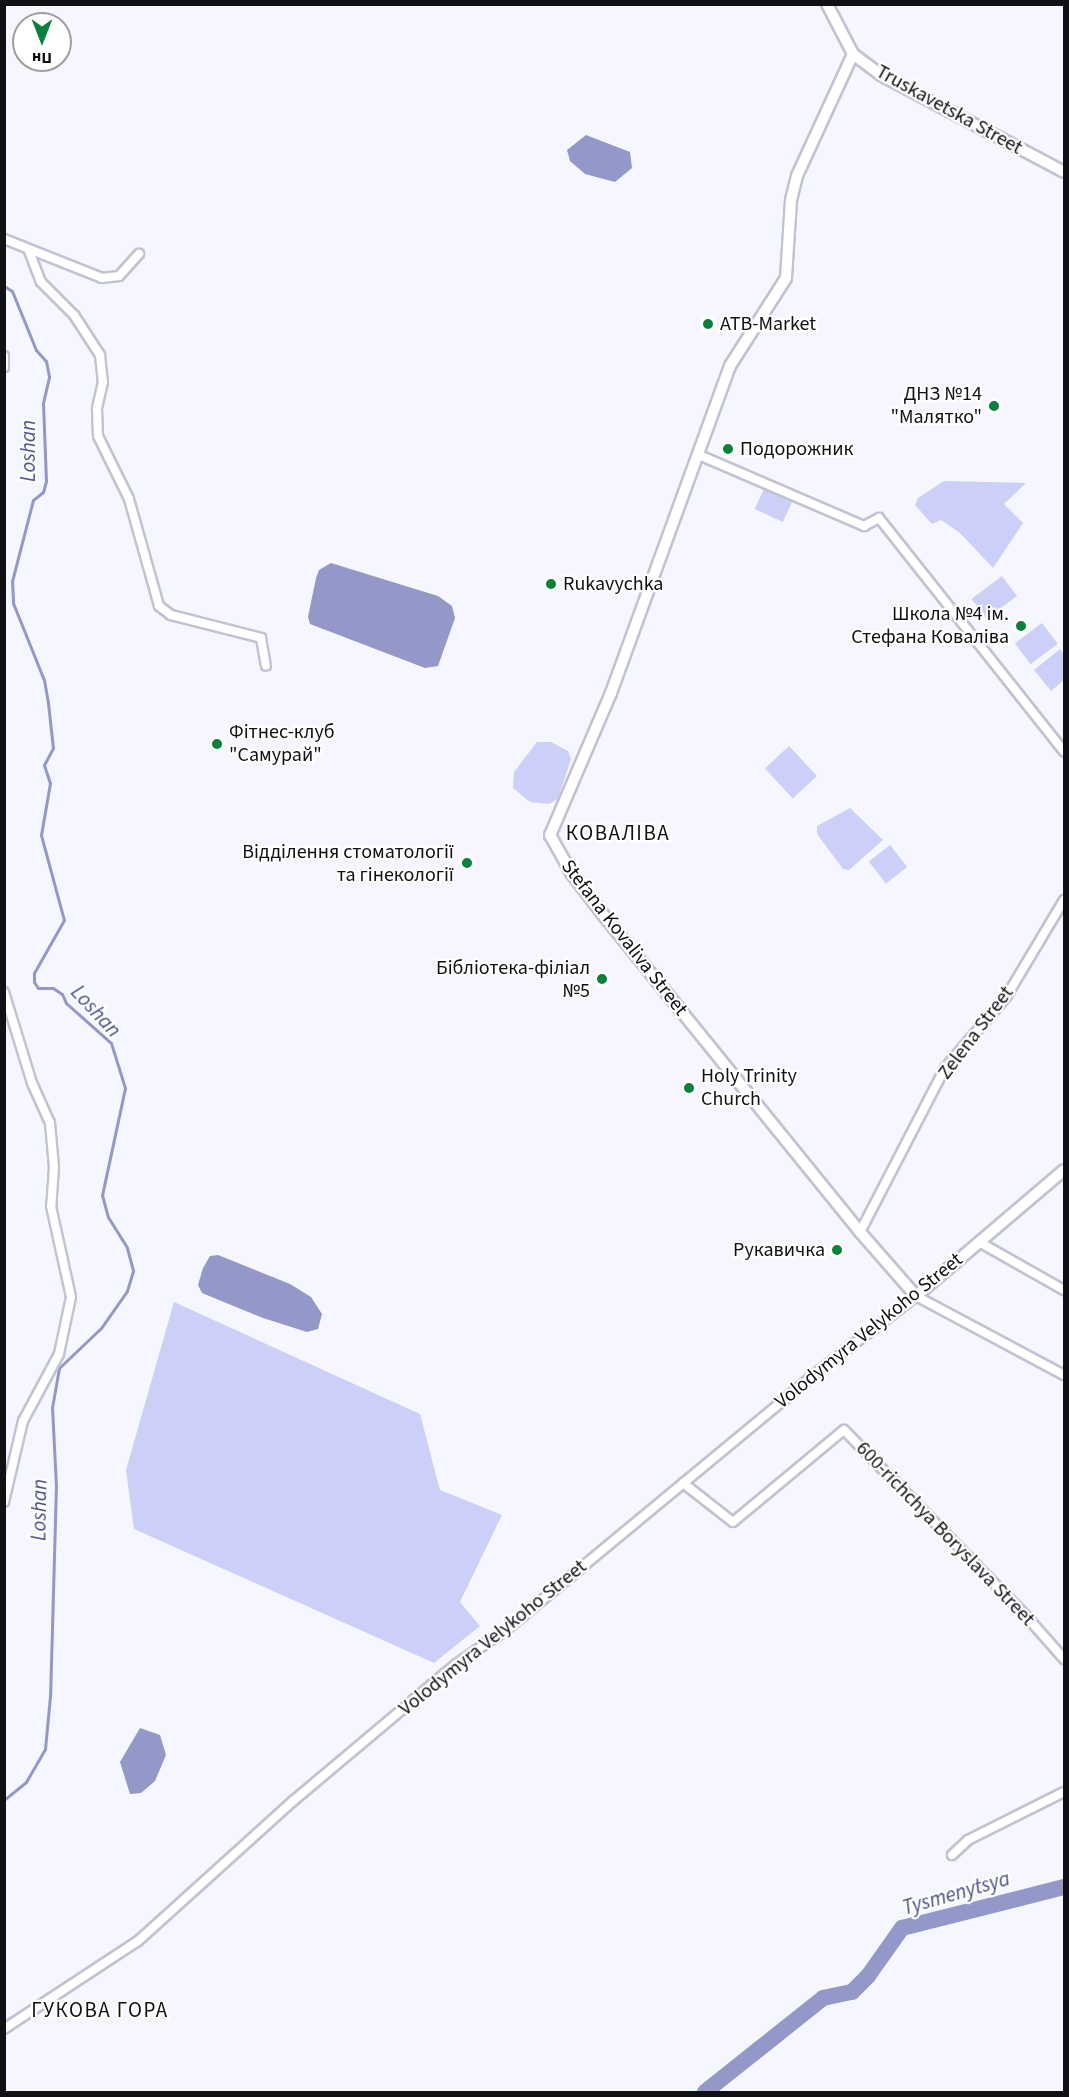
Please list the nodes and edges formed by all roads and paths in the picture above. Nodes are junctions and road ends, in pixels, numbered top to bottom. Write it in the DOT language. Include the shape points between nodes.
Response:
graph roads {
  1 [pos="827,4"];
  2 [pos="854,54"];
  3 [pos="1065,172"];
  4 [pos="4,239"];
  5 [pos="29,251"];
  6 [pos="139,254"];
  7 [pos="4,356"];
  8 [pos="4,367"];
  9 [pos="699,455"];
  10 [pos="266,666"];
  11 [pos="1065,751"];
  12 [pos="1065,900"];
  13 [pos="4,992"];
  14 [pos="1065,1170"];
  15 [pos="860,1232"];
  16 [pos="979,1242"];
  17 [pos="1065,1290"];
  18 [pos="916,1296"];
  19 [pos="1065,1375"];
  20 [pos="682,1483"];
  21 [pos="4,1502"];
  22 [pos="1065,1659"];
  23 [pos="1065,1792"];
  24 [pos="952,1855"];
  25 [pos="4,2030"];
  1 -- 2 [label="street, Truskavetska Street"];
  2 -- 3 [label="street, Truskavetska Street" via="923,99"];
  2 -- 9 [label="street, Stefana Kovaliva Street" via="797,176 791,200 786,278 730,366"];
  4 -- 5 [label="street"];
  5 -- 6 [label="street" via="110,279 120,276"];
  5 -- 10 [label="street" via="41,282 74,315 100,355 104,382 97,408 98,436 129,500 159,606 171,615 261,638"];
  7 -- 8 [label="street"];
  9 -- 11 [label="street" via="864,526 879,518"];
  9 -- 15 [label="street, Stefana Kovaliva Street" via="611,693 550,835 591,900"];
  12 -- 15 [label="street, Zelena Street" via="1006,997 945,1068"];
  13 -- 21 [label="street" via="32,1083 50,1123 54,1167 51,1206 71,1297 59,1354 23,1422"];
  14 -- 16 [label="street, Volodymyra Velykoho Street"];
  15 -- 18 [label="street, Stefana Kovaliva Street"];
  16 -- 17 [label="street, Volodymyra Velykoho Street"];
  16 -- 18 [label="street, Volodymyra Velykoho Street"];
  18 -- 19 [label="street"];
  18 -- 20 [label="street, Volodymyra Velykoho Street"];
  20 -- 22 [label="street, 600-richchya Boryslava Street" via="733,1522 844,1430"];
  20 -- 25 [label="street, Volodymyra Velykoho Street" via="308,1788 138,1941"];
  23 -- 24 [label="street" via="968,1840"];
}
